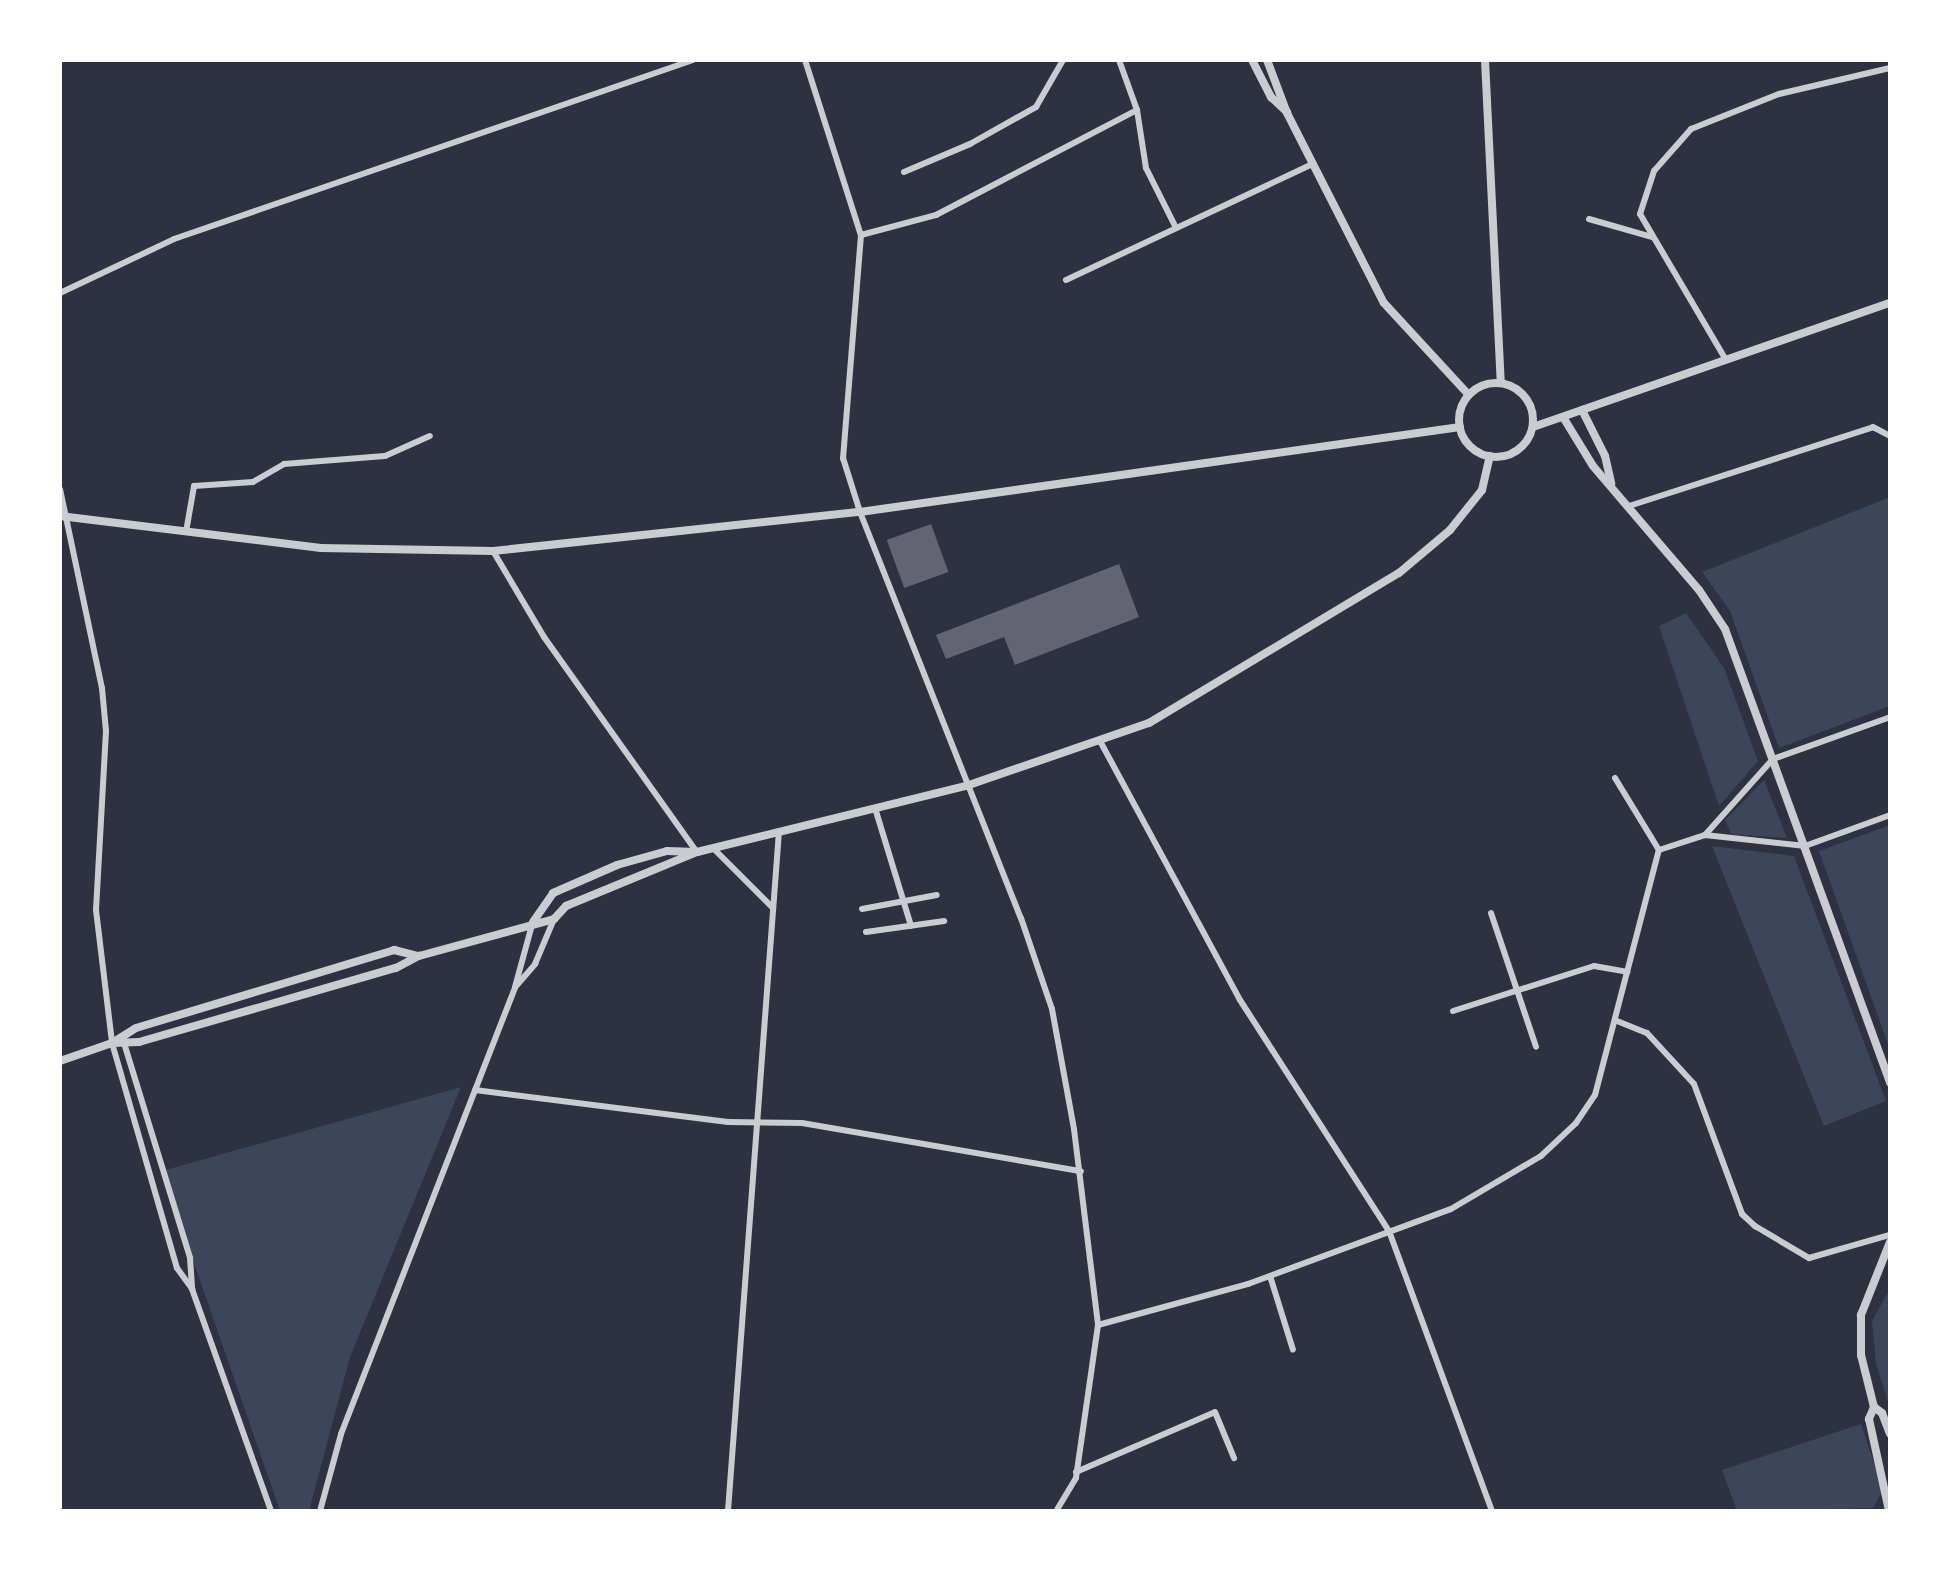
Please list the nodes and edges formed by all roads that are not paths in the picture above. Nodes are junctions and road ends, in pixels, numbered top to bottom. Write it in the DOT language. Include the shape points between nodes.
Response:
graph roads {
  1 [pos="693,60"];
  2 [pos="805,60"];
  3 [pos="1063,60"];
  4 [pos="1119,60"];
  5 [pos="1252,60"];
  6 [pos="1267,60"];
  7 [pos="1485,60"];
  8 [pos="1890,68"];
  9 [pos="1137,110"];
  10 [pos="1287,113"];
  11 [pos="1313,164"];
  12 [pos="904,172"];
  13 [pos="1589,219"];
  14 [pos="1176,228"];
  15 [pos="861,235"];
  16 [pos="1652,237"];
  17 [pos="1066,280"];
  18 [pos="60,293"];
  19 [pos="1890,303"];
  20 [pos="1726,360"];
  21 [pos="1501,383"];
  22 [pos="1469,395"];
  23 [pos="1582,410"];
  24 [pos="1563,417"];
  25 [pos="1460,427"];
  26 [pos="1533,427"];
  27 [pos="430,436"];
  28 [pos="1890,436"];
  29 [pos="1490,456"];
  30 [pos="1611,484"];
  31 [pos="60,489"];
  32 [pos="1629,506"];
  33 [pos="860,512"];
  34 [pos="61,516"];
  35 [pos="186,532"];
  36 [pos="493,551"];
  37 [pos="1890,717"];
  38 [pos="1100,741"];
  39 [pos="1773,759"];
  40 [pos="1615,778"];
  41 [pos="966,786"];
  42 [pos="875,808"];
  43 [pos="1890,815"];
  44 [pos="779,831"];
  45 [pos="1705,835"];
  46 [pos="1805,846"];
  47 [pos="713,848"];
  48 [pos="1659,850"];
  49 [pos="697,852"];
  50 [pos="937,895"];
  51 [pos="903,901"];
  52 [pos="773,908"];
  53 [pos="862,909"];
  54 [pos="1491,913"];
  55 [pos="554,919"];
  56 [pos="944,921"];
  57 [pos="533,922"];
  58 [pos="911,926"];
  59 [pos="866,932"];
  60 [pos="419,956"];
  61 [pos="1627,972"];
  62 [pos="515,987"];
  63 [pos="1517,990"];
  64 [pos="1453,1011"];
  65 [pos="1617,1021"];
  66 [pos="112,1043"];
  67 [pos="124,1043"];
  68 [pos="1536,1047"];
  69 [pos="60,1061"];
  70 [pos="1890,1083"];
  71 [pos="475,1090"];
  72 [pos="754,1122"];
  73 [pos="162,1167"];
  74 [pos="148,1171"];
  75 [pos="1081,1171"];
  76 [pos="1389,1231"];
  77 [pos="1890,1235"];
  78 [pos="1890,1242"];
  79 [pos="1887,1259"];
  80 [pos="1270,1276"];
  81 [pos="192,1289"];
  82 [pos="1098,1325"];
  83 [pos="1293,1350"];
  84 [pos="1874,1407"];
  85 [pos="1890,1434"];
  86 [pos="1234,1458"];
  87 [pos="1076,1472"];
  88 [pos="1489,1510"];
  89 [pos="271,1511"];
  90 [pos="320,1511"];
  91 [pos="728,1511"];
  92 [pos="1056,1511"];
  93 [pos="1889,1511"];
  1 -- 18 [label="street" via="186,234"];
  2 -- 15 [label="street"];
  3 -- 12 [label="street" via="1036,107"];
  4 -- 9 [label="street"];
  5 -- 10 [label="street" via="1271,97"];
  6 -- 10 [label="street"];
  7 -- 21 [label="street"];
  8 -- 16 [label="street" via="1779,94 1691,129 1654,171 1640,214"];
  9 -- 14 [label="street" via="1146,168"];
  9 -- 15 [label="street" via="942,212"];
  10 -- 11 [label="street"];
  11 -- 14 [label="street"];
  11 -- 22 [label="street" via="1384,303"];
  13 -- 16 [label="street"];
  14 -- 17 [label="street"];
  15 -- 33 [label="street" via="843,458"];
  16 -- 20 [label="street"];
  19 -- 20 [label="street"];
  20 -- 23 [label="street"];
  21 -- 22 [label="street"];
  21 -- 26 [label="street" via="1527,399"];
  22 -- 25 [label="street"];
  23 -- 24 [label="street"];
  23 -- 30 [label="street" via="1605,456"];
  24 -- 26 [label="street"];
  24 -- 30 [label="street" via="1593,466"];
  25 -- 29 [label="street" via="1476,451"];
  25 -- 33 [label="street"];
  26 -- 29 [label="street" via="1518,450"];
  27 -- 35 [label="street" via="385,456 284,464 253,482 194,486"];
  28 -- 32 [label="street" via="1873,427"];
  29 -- 38 [label="street" via="1482,490 1450,530 1399,573 1162,716"];
  30 -- 32 [label="street"];
  31 -- 34 [label="street"];
  32 -- 39 [label="street" via="1725,629"];
  33 -- 36 [label="street"];
  33 -- 41 [label="street"];
  34 -- 35 [label="street"];
  34 -- 66 [label="street" via="91,627 104,717 96,910"];
  35 -- 36 [label="street" via="321,548"];
  36 -- 49 [label="street" via="544,637"];
  37 -- 39 [label="street"];
  38 -- 41 [label="street"];
  38 -- 76 [label="street" via="1240,1000"];
  39 -- 45 [label="street"];
  39 -- 46 [label="street"];
  40 -- 48 [label="street"];
  41 -- 42 [label="street"];
  41 -- 75 [label="street" via="1052,1009"];
  42 -- 44 [label="street"];
  42 -- 51 [label="street"];
  43 -- 46 [label="street"];
  44 -- 47 [label="street"];
  44 -- 52 [label="street"];
  45 -- 46 [label="street"];
  45 -- 48 [label="street"];
  46 -- 70 [label="street"];
  47 -- 49 [label="street"];
  47 -- 52 [label="street"];
  48 -- 61 [label="street"];
  49 -- 55 [label="street" via="566,906"];
  49 -- 57 [label="street" via="667,851 617,865 553,893"];
  50 -- 51 [label="street"];
  51 -- 53 [label="street"];
  51 -- 58 [label="street"];
  52 -- 72 [label="street"];
  54 -- 63 [label="street"];
  55 -- 57 [label="street"];
  55 -- 62 [label="street" via="535,964"];
  56 -- 58 [label="street"];
  57 -- 60 [label="street"];
  57 -- 62 [label="street"];
  58 -- 59 [label="street"];
  60 -- 66 [label="street" via="394,950 136,1028"];
  60 -- 67 [label="street" via="381,973"];
  61 -- 63 [label="street" via="1594,966"];
  61 -- 65 [label="street"];
  62 -- 71 [label="street"];
  63 -- 64 [label="street"];
  63 -- 68 [label="street"];
  65 -- 76 [label="street" via="1595,1095 1576,1123 1541,1156 1451,1209"];
  65 -- 77 [label="street" via="1647,1033 1694,1084 1742,1214 1755,1226 1809,1258"];
  66 -- 67 [label="street"];
  66 -- 69 [label="street"];
  66 -- 74 [label="street"];
  67 -- 73 [label="street"];
  71 -- 72 [label="street"];
  71 -- 90 [label="street" via="341,1434"];
  72 -- 75 [label="street" via="802,1123"];
  72 -- 91 [label="street"];
  73 -- 74 [label="street"];
  73 -- 81 [label="street" via="190,1258"];
  74 -- 81 [label="street" via="177,1268"];
  75 -- 82 [label="street"];
  76 -- 80 [label="street"];
  76 -- 88 [label="street"];
  78 -- 79 [label="street"];
  79 -- 84 [label="street" via="1861,1315 1861,1355"];
  80 -- 82 [label="street"];
  80 -- 83 [label="street"];
  81 -- 89 [label="street"];
  82 -- 87 [label="street"];
  84 -- 85 [label="street"];
  84 -- 93 [label="street" via="1869,1419"];
  86 -- 87 [label="street" via="1215,1412"];
  87 -- 92 [label="street"];
}
